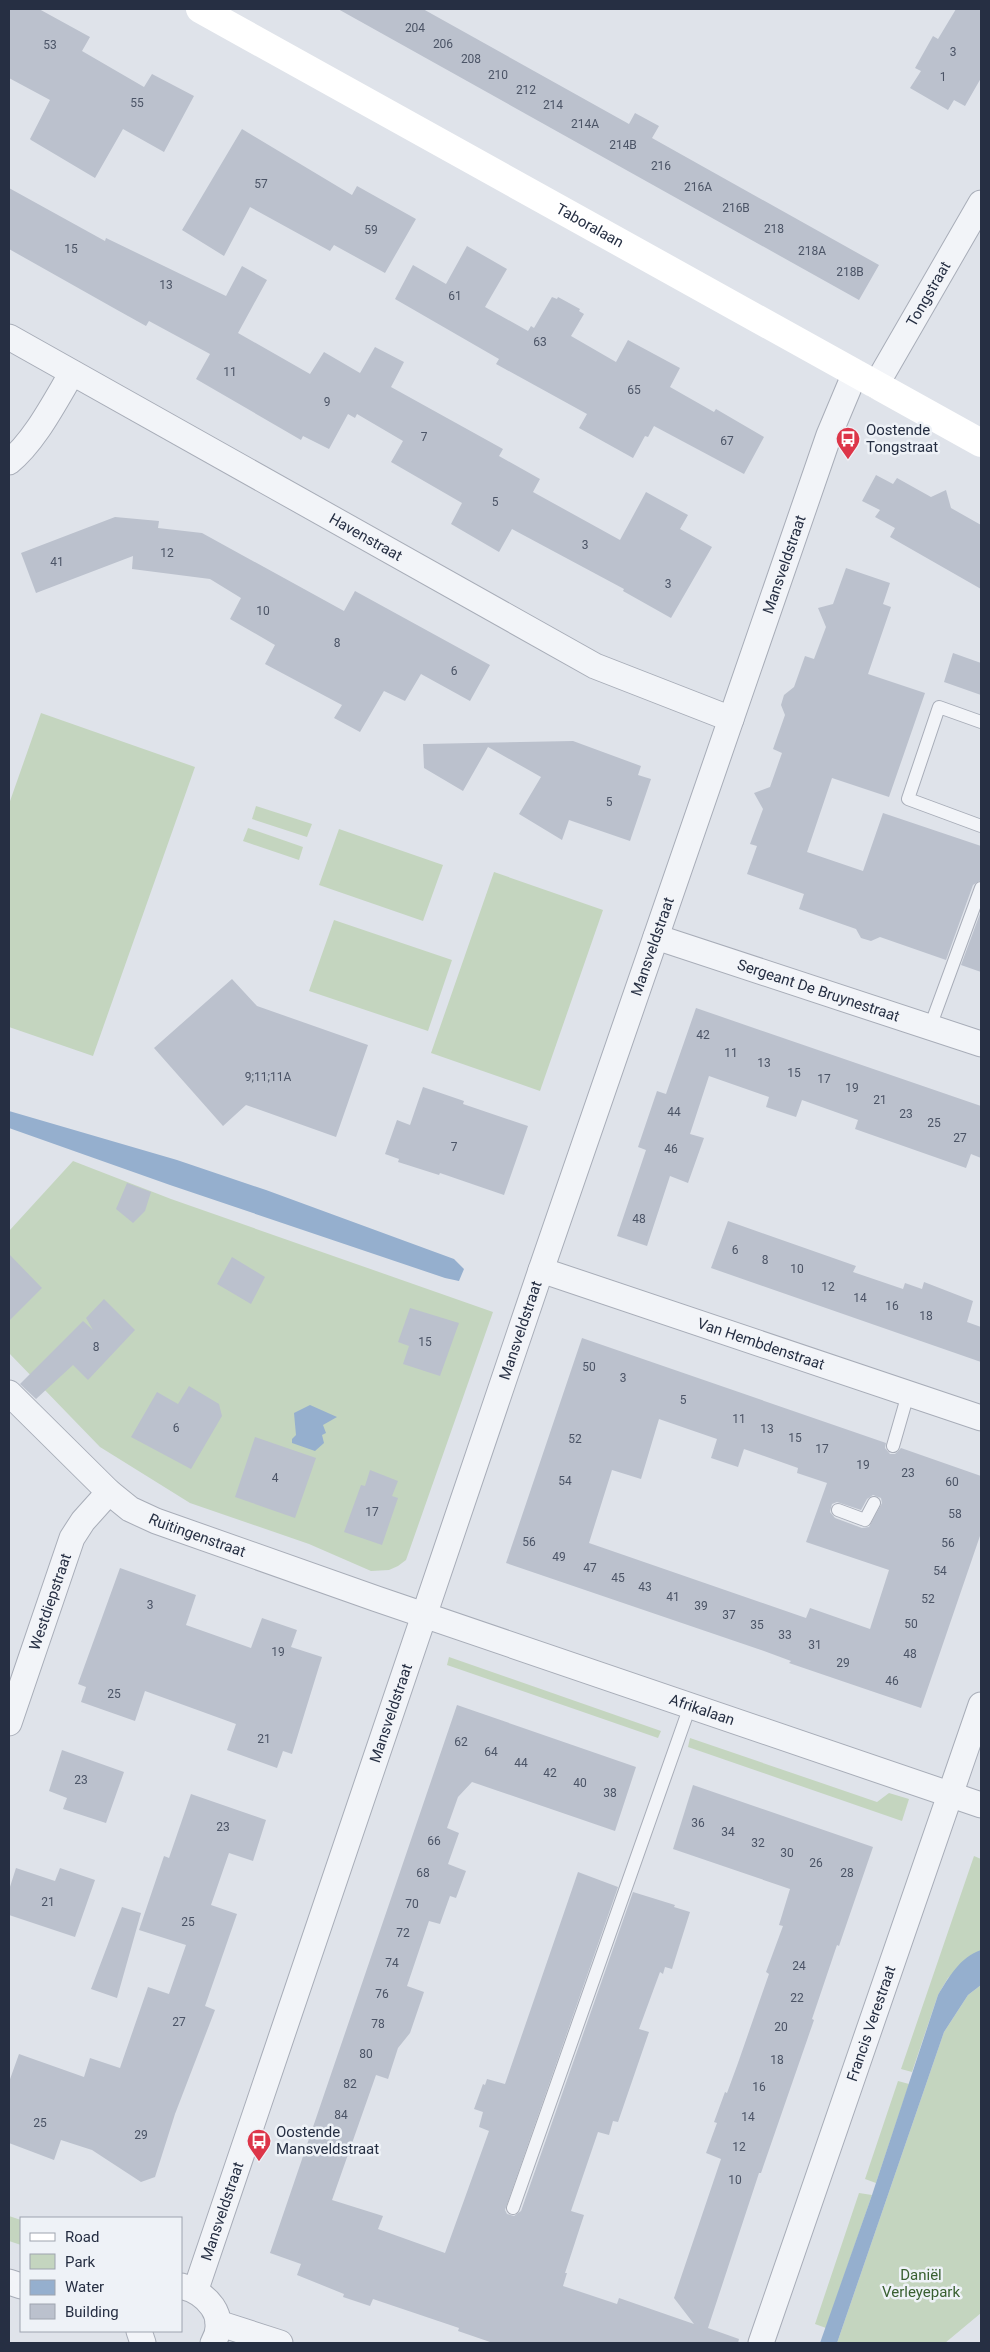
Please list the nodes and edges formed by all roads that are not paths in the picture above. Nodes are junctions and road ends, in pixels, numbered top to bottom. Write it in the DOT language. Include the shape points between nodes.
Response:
graph roads {
  1 [pos="200,9"];
  2 [pos="981,203"];
  3 [pos="9,338"];
  4 [pos="72,373"];
  5 [pos="865,379"];
  6 [pos="981,443"];
  7 [pos="9,462"];
  8 [pos="731,718"];
  9 [pos="981,722"];
  10 [pos="981,826"];
  11 [pos="981,888"];
  12 [pos="656,937"];
  13 [pos="930,1027"];
  14 [pos="981,1044"];
  15 [pos="541,1270"];
  16 [pos="9,1393"];
  17 [pos="908,1394"];
  18 [pos="981,1418"];
  19 [pos="893,1446"];
  20 [pos="109,1492"];
  21 [pos="874,1502"];
  22 [pos="838,1510"];
  23 [pos="423,1615"];
  24 [pos="981,1705"];
  25 [pos="690,1706"];
  26 [pos="9,1723"];
  27 [pos="950,1795"];
  28 [pos="981,1805"];
  29 [pos="513,2208"];
  30 [pos="188,2288"];
  31 [pos="216,2333"];
  32 [pos="280,2343"];
  33 [pos="761,2343"];
  1 -- 5 [label="street, Taboralaan"];
  2 -- 5 [label="street, Tongstraat"];
  3 -- 4 [label="street, Havenstraat"];
  4 -- 7 [label="street" via="50,409"];
  4 -- 8 [label="street, Havenstraat" via="595,666"];
  5 -- 6 [label="street, Taboralaan"];
  5 -- 8 [label="street, Mansveldstraat" via="829,435"];
  8 -- 12 [label="street, Mansveldstraat"];
  9 -- 10 [label="lane" via="939,707 908,799"];
  11 -- 13 [label="lane"];
  12 -- 13 [label="street, Sergeant De Bruynestraat"];
  12 -- 15 [label="street, Mansveldstraat"];
  13 -- 14 [label="street, Sergeant De Bruynestraat"];
  15 -- 17 [label="street, Van Hembdenstraat"];
  15 -- 23 [label="street, Mansveldstraat"];
  16 -- 20 [label="street, Ruitingenstraat"];
  17 -- 18 [label="street, Van Hembdenstraat"];
  17 -- 19 [label="lane"];
  20 -- 23 [label="street, Ruitingenstraat" via="130,1509 156,1521"];
  20 -- 26 [label="street, Westdiepstraat" via="82,1521 72,1538"];
  21 -- 22 [label="lane" via="865,1520"];
  23 -- 25 [label="street, Afrikalaan"];
  23 -- 30 [label="street, Mansveldstraat"];
  24 -- 27 [label="street, Francis Verestraat"];
  25 -- 27 [label="street, Afrikalaan"];
  25 -- 29 [label="lane"];
  27 -- 28 [label="street, Afrikalaan"];
  27 -- 33 [label="street, Francis Verestraat"];
  30 -- 31 [label="street" via="212,2303"];
  31 -- 32 [label="street"];
}
